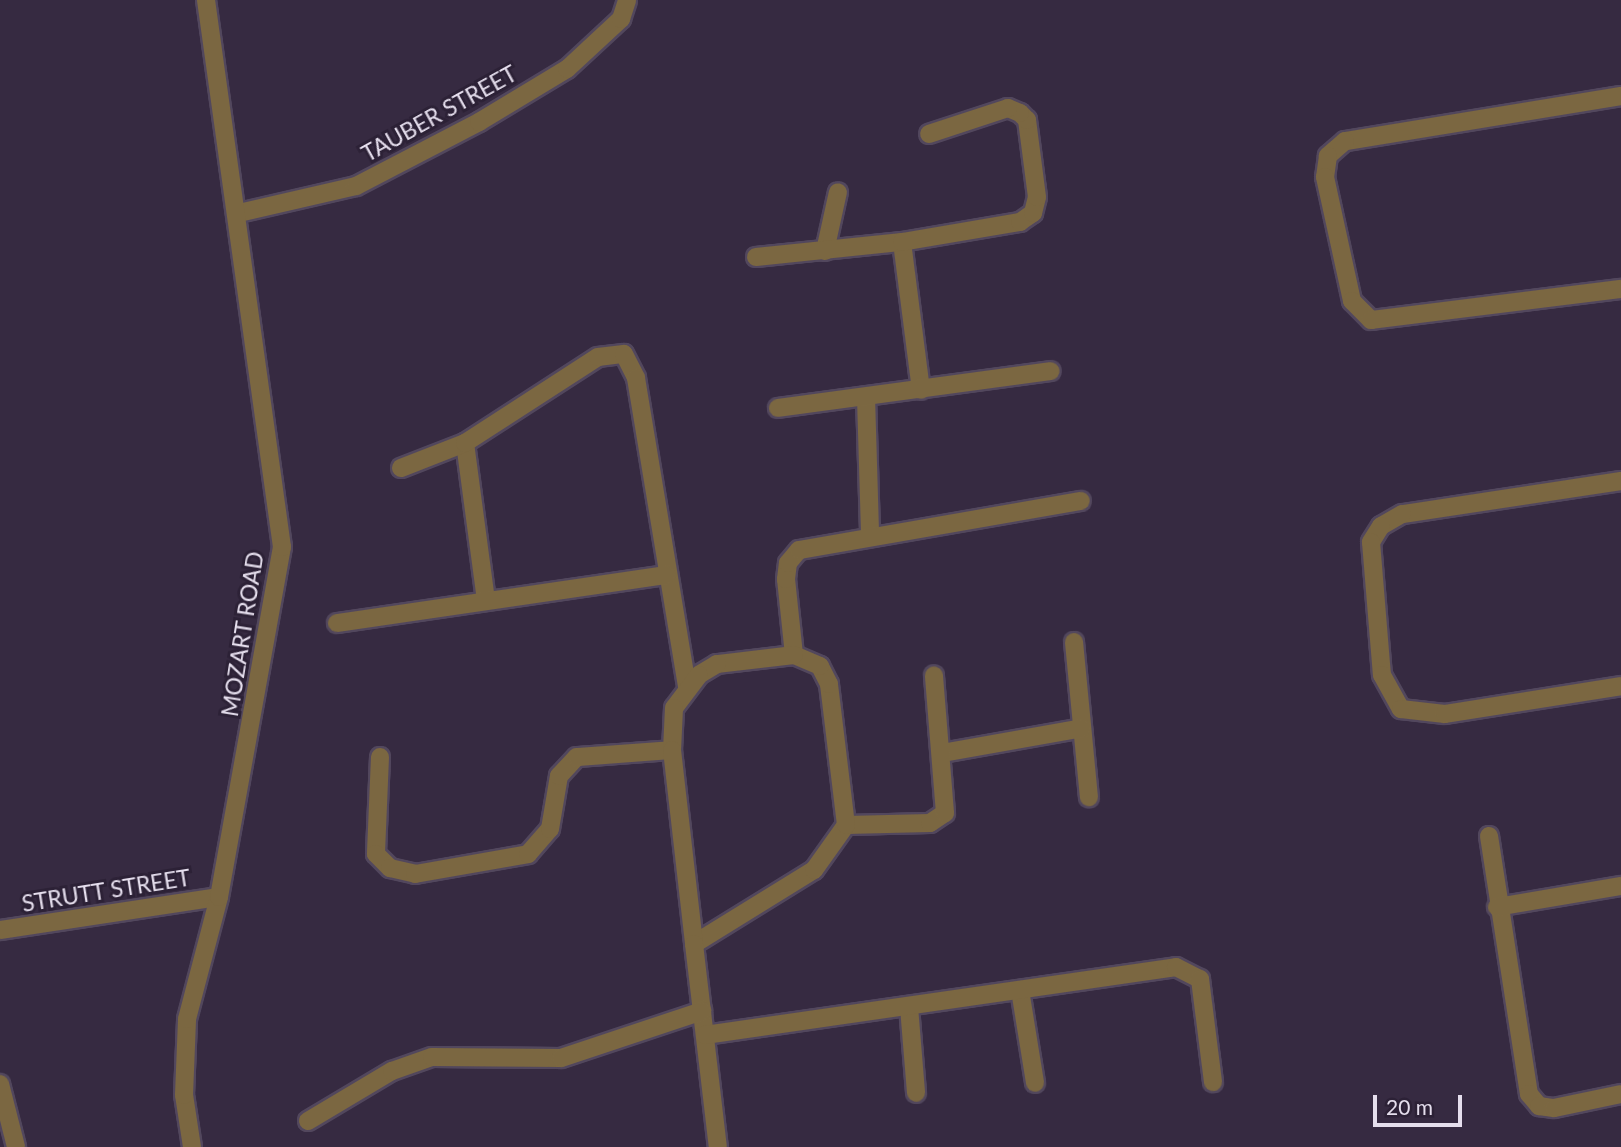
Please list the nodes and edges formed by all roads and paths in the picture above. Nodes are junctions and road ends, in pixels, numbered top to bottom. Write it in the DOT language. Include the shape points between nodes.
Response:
graph roads {
  1 [pos="206,0"];
  2 [pos="627,0"];
  3 [pos="1621,96"];
  4 [pos="929,134"];
  5 [pos="838,192"];
  6 [pos="239,213"];
  7 [pos="902,242"];
  8 [pos="825,251"];
  9 [pos="756,257"];
  10 [pos="1621,289"];
  11 [pos="1052,371"];
  12 [pos="921,390"];
  13 [pos="866,397"];
  14 [pos="778,408"];
  15 [pos="465,443"];
  16 [pos="401,468"];
  17 [pos="1621,481"];
  18 [pos="1081,501"];
  19 [pos="870,535"];
  20 [pos="667,575"];
  21 [pos="486,600"];
  22 [pos="337,623"];
  23 [pos="1074,642"];
  24 [pos="794,654"];
  25 [pos="934,675"];
  26 [pos="1621,686"];
  27 [pos="687,687"];
  28 [pos="1083,728"];
  29 [pos="672,750"];
  30 [pos="942,753"];
  31 [pos="380,757"];
  32 [pos="1089,797"];
  33 [pos="846,825"];
  34 [pos="1489,836"];
  35 [pos="1621,886"];
  36 [pos="219,897"];
  37 [pos="1497,908"];
  38 [pos="0,930"];
  39 [pos="694,944"];
  40 [pos="1020,990"];
  41 [pos="909,1007"];
  42 [pos="702,1012"];
  43 [pos="705,1035"];
  44 [pos="1213,1082"];
  45 [pos="1035,1083"];
  46 [pos="0,1084"];
  47 [pos="916,1093"];
  48 [pos="1621,1094"];
  49 [pos="308,1121"];
  50 [pos="16,1147"];
  51 [pos="192,1147"];
  52 [pos="718,1147"];
  1 -- 6 [label="street, MOZART ROAD"];
  2 -- 6 [label="street, TAUBER STREET" via="621,19 567,69 479,122 356,186"];
  3 -- 10 [label="street" via="1345,141 1328,156 1325,177 1352,301 1371,320"];
  4 -- 7 [label="street" via="1008,108 1020,113 1027,120 1037,197 1033,212 1020,222"];
  5 -- 8 [label="street"];
  6 -- 36 [label="street, MOZART ROAD" via="282,547"];
  7 -- 8 [label="street"];
  7 -- 12 [label="street"];
  8 -- 9 [label="street"];
  11 -- 12 [label="street"];
  12 -- 13 [label="street"];
  13 -- 14 [label="street"];
  13 -- 19 [label="street"];
  15 -- 16 [label="street"];
  15 -- 20 [label="street" via="598,357 624,354 636,378"];
  15 -- 21 [label="street"];
  17 -- 26 [label="street" via="1402,513 1381,526 1371,542 1382,675 1401,709 1445,714"];
  18 -- 19 [label="street"];
  19 -- 24 [label="street" via="799,550 788,563"];
  20 -- 21 [label="street"];
  20 -- 27 [label="street"];
  21 -- 22 [label="street"];
  23 -- 28 [label="street"];
  24 -- 27 [label="street" via="717,664"];
  24 -- 33 [label="street" via="820,666 829,684"];
  25 -- 30 [label="street"];
  27 -- 29 [label="street" via="674,708"];
  28 -- 30 [label="street"];
  28 -- 32 [label="street"];
  29 -- 31 [label="street" via="577,757 559,776 550,829 528,853 415,874 390,868 376,854"];
  29 -- 39 [label="street"];
  30 -- 33 [label="street" via="945,813 939,821"];
  33 -- 39 [label="street" via="814,870"];
  34 -- 37 [label="street"];
  35 -- 37 [label="street"];
  36 -- 38 [label="street, STRUTT STREET"];
  36 -- 51 [label="street, MOZART ROAD" via="187,1019 184,1095"];
  37 -- 48 [label="street" via="1529,1094 1539,1106 1555,1108"];
  39 -- 42 [label="street"];
  40 -- 41 [label="street"];
  40 -- 44 [label="street" via="1160,968 1191,970 1204,993"];
  40 -- 45 [label="street"];
  41 -- 43 [label="street"];
  41 -- 47 [label="street"];
  42 -- 43 [label="street"];
  42 -- 49 [label="street" via="561,1058 432,1057 392,1072"];
  43 -- 52 [label="street"];
  46 -- 50 [label="street"];
}
